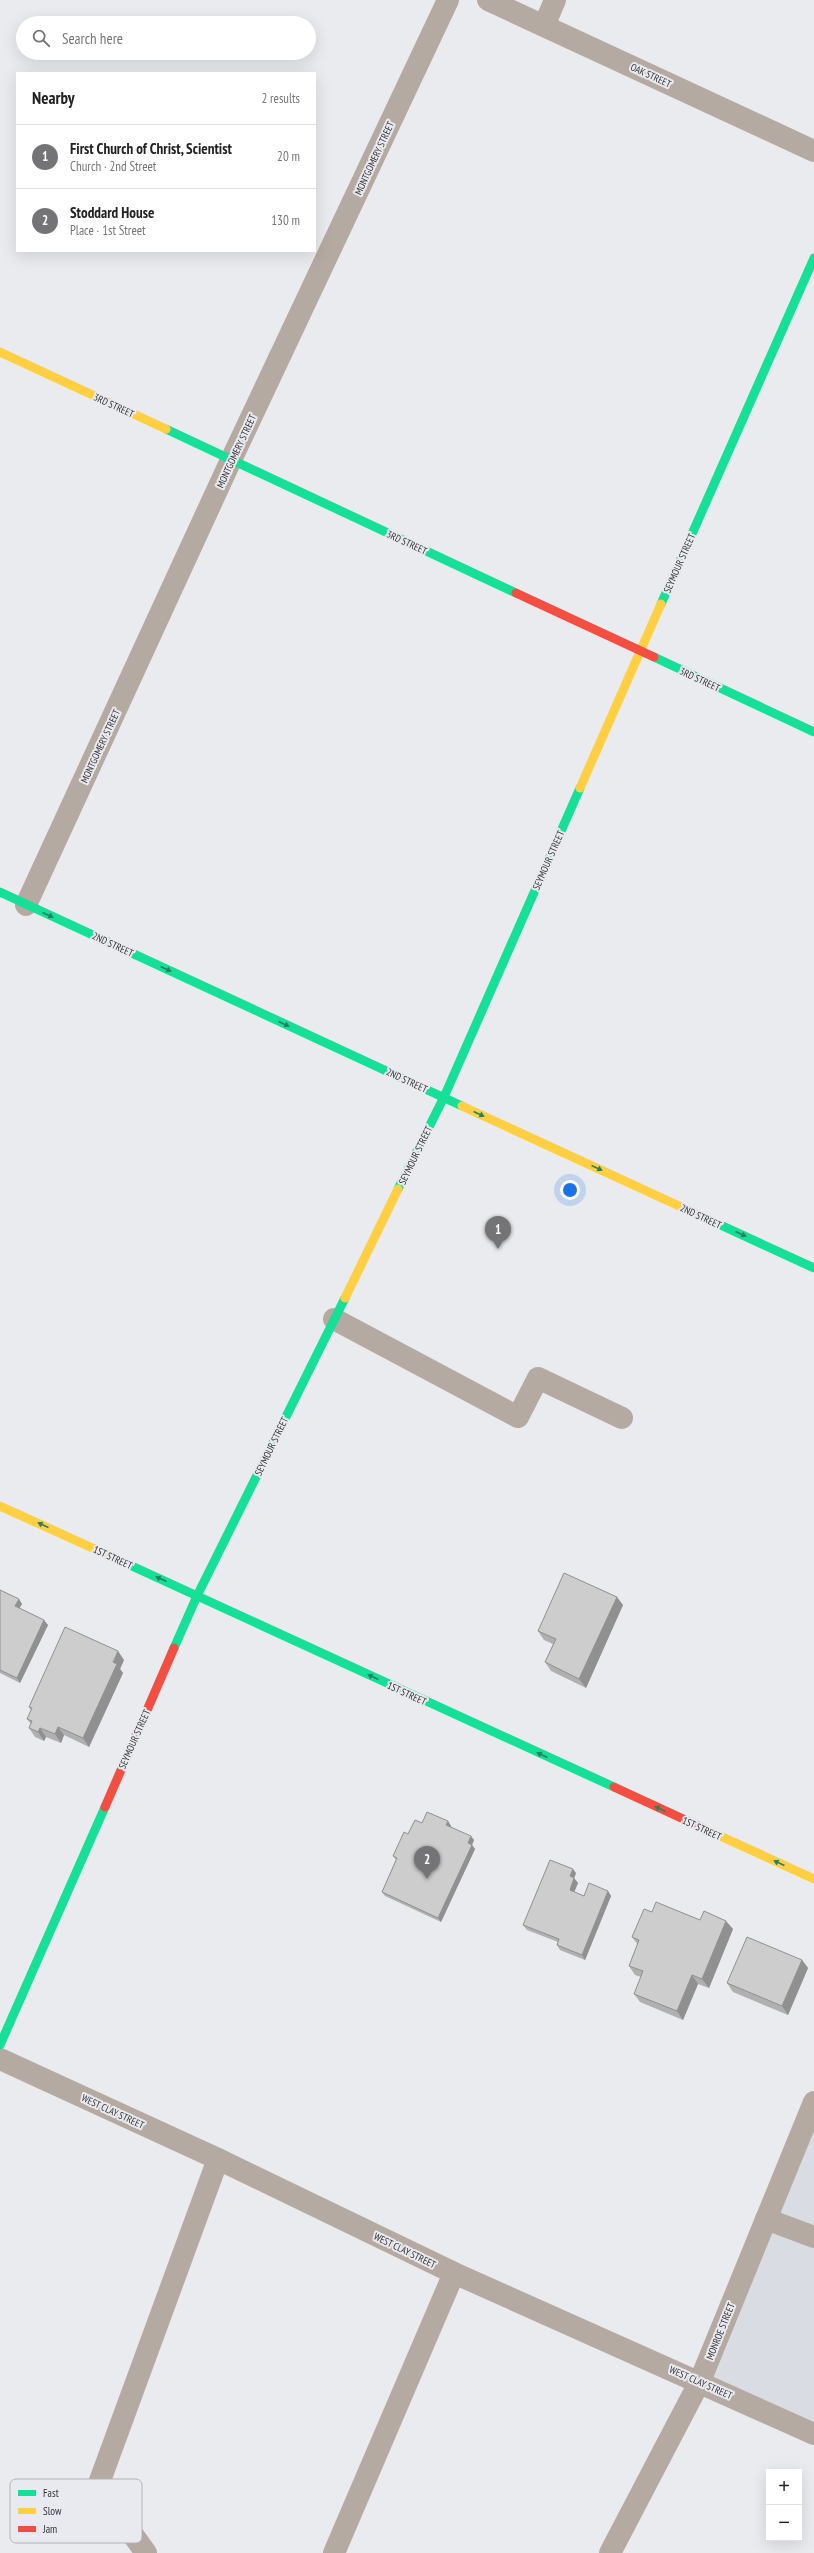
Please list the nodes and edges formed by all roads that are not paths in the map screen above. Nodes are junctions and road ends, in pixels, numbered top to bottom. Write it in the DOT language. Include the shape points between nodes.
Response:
graph roads {
  1 [pos="448,0"];
  2 [pos="488,0"];
  3 [pos="555,0"];
  4 [pos="544,26"];
  5 [pos="814,151"];
  6 [pos="814,258"];
  7 [pos="0,352"];
  8 [pos="232,460"];
  9 [pos="640,651"];
  10 [pos="814,732"];
  11 [pos="0,892"];
  12 [pos="26,905"];
  13 [pos="444,1097"];
  14 [pos="814,1268"];
  15 [pos="334,1319"];
  16 [pos="622,1418"];
  17 [pos="0,1506"];
  18 [pos="197,1596"];
  19 [pos="814,1879"];
  20 [pos="0,2045"];
  21 [pos="0,2059"];
  22 [pos="814,2102"];
  23 [pos="218,2160"];
  24 [pos="766,2219"];
  25 [pos="814,2237"];
  26 [pos="454,2273"];
  27 [pos="700,2381"];
  28 [pos="814,2434"];
  29 [pos="101,2479"];
  30 [pos="139,2543"];
  31 [pos="146,2553"];
  32 [pos="334,2553"];
  33 [pos="610,2553"];
  1 -- 8 [label="street, MONTGOMERY STREET"];
  2 -- 4 [label="street, OAK STREET"];
  3 -- 4 [label="street"];
  4 -- 5 [label="street, OAK STREET"];
  6 -- 9 [label="street, SEYMOUR STREET"];
  7 -- 8 [label="street, 3RD STREET"];
  8 -- 9 [label="street, 3RD STREET"];
  8 -- 12 [label="street, MONTGOMERY STREET"];
  9 -- 10 [label="street, 3RD STREET"];
  9 -- 13 [label="street, SEYMOUR STREET"];
  11 -- 12 [label="street, 2ND STREET"];
  12 -- 13 [label="street, 2ND STREET, one-way"];
  13 -- 14 [label="street, 2ND STREET, one-way"];
  13 -- 15 [label="street, SEYMOUR STREET"];
  15 -- 16 [label="street" via="518,1417 538,1378"];
  15 -- 18 [label="street, SEYMOUR STREET"];
  18 -- 17 [label="street, 1ST STREET, one-way"];
  19 -- 18 [label="street, 1ST STREET, one-way"];
  18 -- 20 [label="street, SEYMOUR STREET"];
  21 -- 23 [label="street, WEST CLAY STREET"];
  22 -- 24 [label="street, MONROE STREET"];
  23 -- 26 [label="street, WEST CLAY STREET"];
  23 -- 29 [label="street"];
  24 -- 25 [label="street"];
  24 -- 27 [label="street, MONROE STREET"];
  26 -- 27 [label="street, WEST CLAY STREET"];
  26 -- 32 [label="street"];
  27 -- 28 [label="street, WEST CLAY STREET"];
  27 -- 33 [label="street, MONROE STREET"];
  30 -- 31 [label="street"];
}
